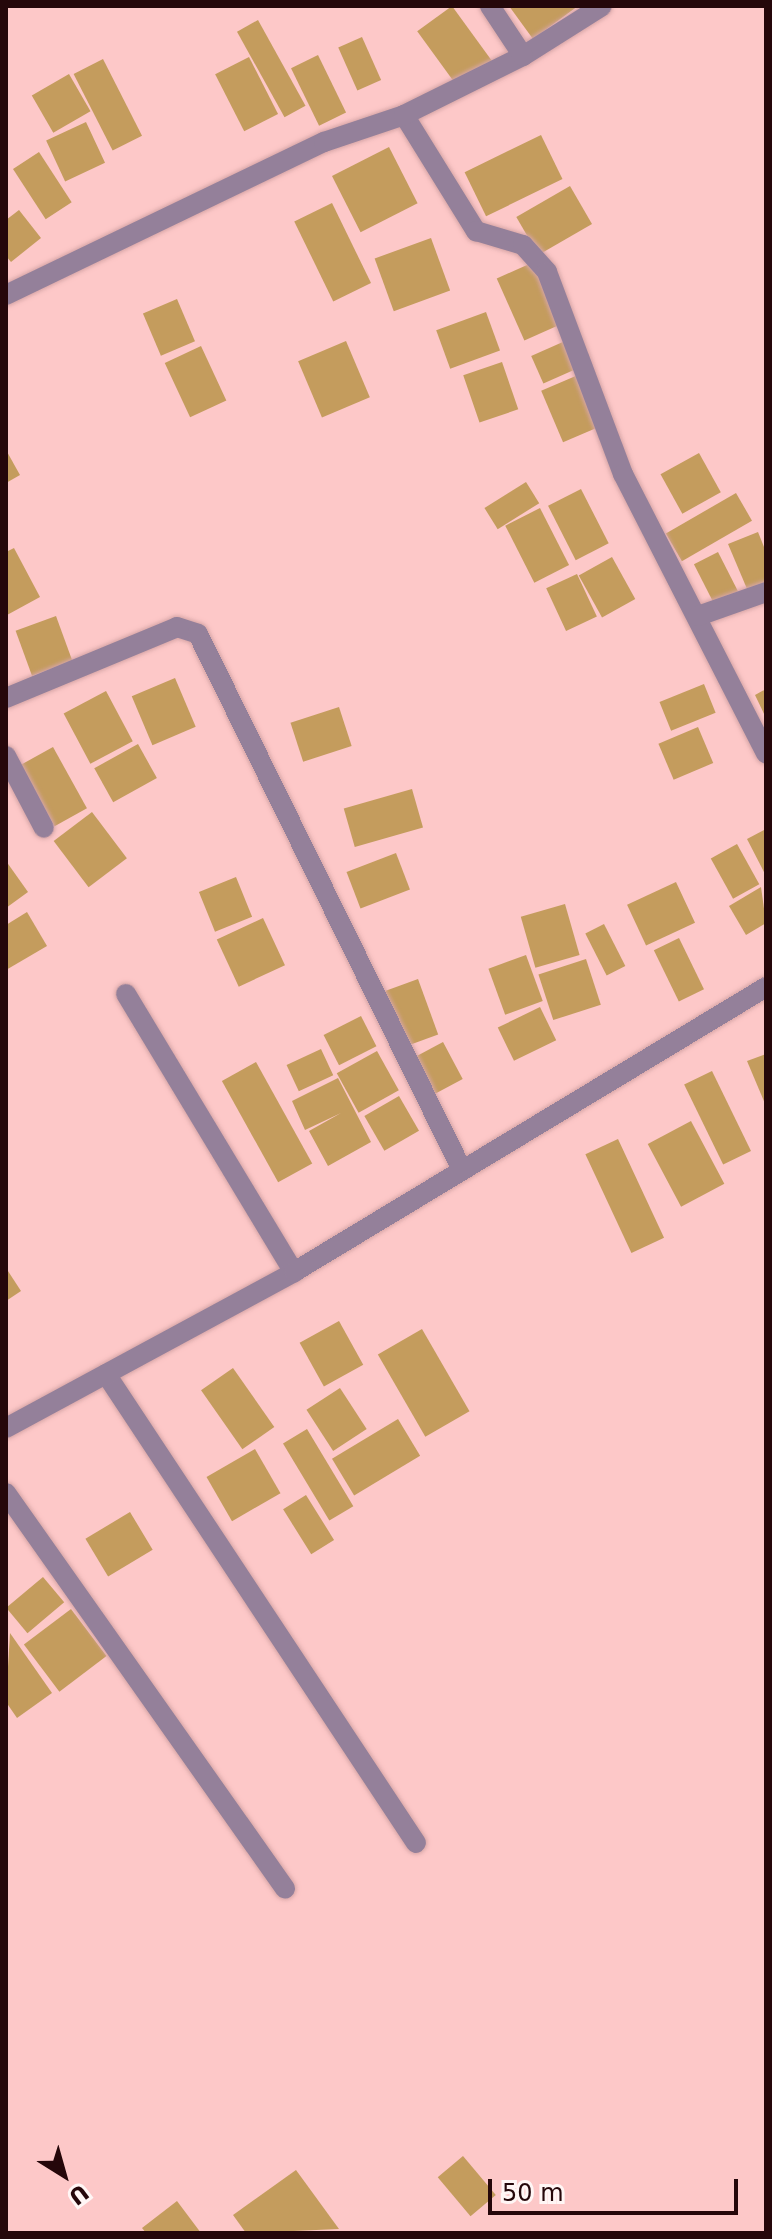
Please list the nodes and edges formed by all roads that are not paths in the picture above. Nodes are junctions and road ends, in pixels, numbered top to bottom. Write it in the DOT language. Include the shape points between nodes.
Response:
graph roads {
  1 [pos="490,6"];
  2 [pos="602,6"];
  3 [pos="523,56"];
  4 [pos="404,115"];
  5 [pos="6,295"];
  6 [pos="766,592"];
  7 [pos="698,616"];
  8 [pos="6,698"];
  9 [pos="766,753"];
  10 [pos="6,756"];
  11 [pos="44,828"];
  12 [pos="766,987"];
  13 [pos="126,994"];
  14 [pos="462,1170"];
  15 [pos="294,1272"];
  16 [pos="106,1374"];
  17 [pos="6,1428"];
  18 [pos="6,1493"];
  19 [pos="416,1843"];
  20 [pos="285,1888"];
  1 -- 3 [label="street"];
  2 -- 3 [label="street"];
  3 -- 4 [label="street"];
  4 -- 5 [label="street" via="324,142"];
  4 -- 7 [label="street" via="476,231 523,245 547,272 623,474"];
  6 -- 7 [label="street"];
  7 -- 9 [label="street"];
  8 -- 14 [label="street" via="177,627 190,628 205,640"];
  10 -- 11 [label="street"];
  12 -- 14 [label="street"];
  13 -- 15 [label="street"];
  14 -- 15 [label="street"];
  15 -- 16 [label="street"];
  16 -- 17 [label="street"];
  16 -- 19 [label="street"];
  18 -- 20 [label="street"];
}
